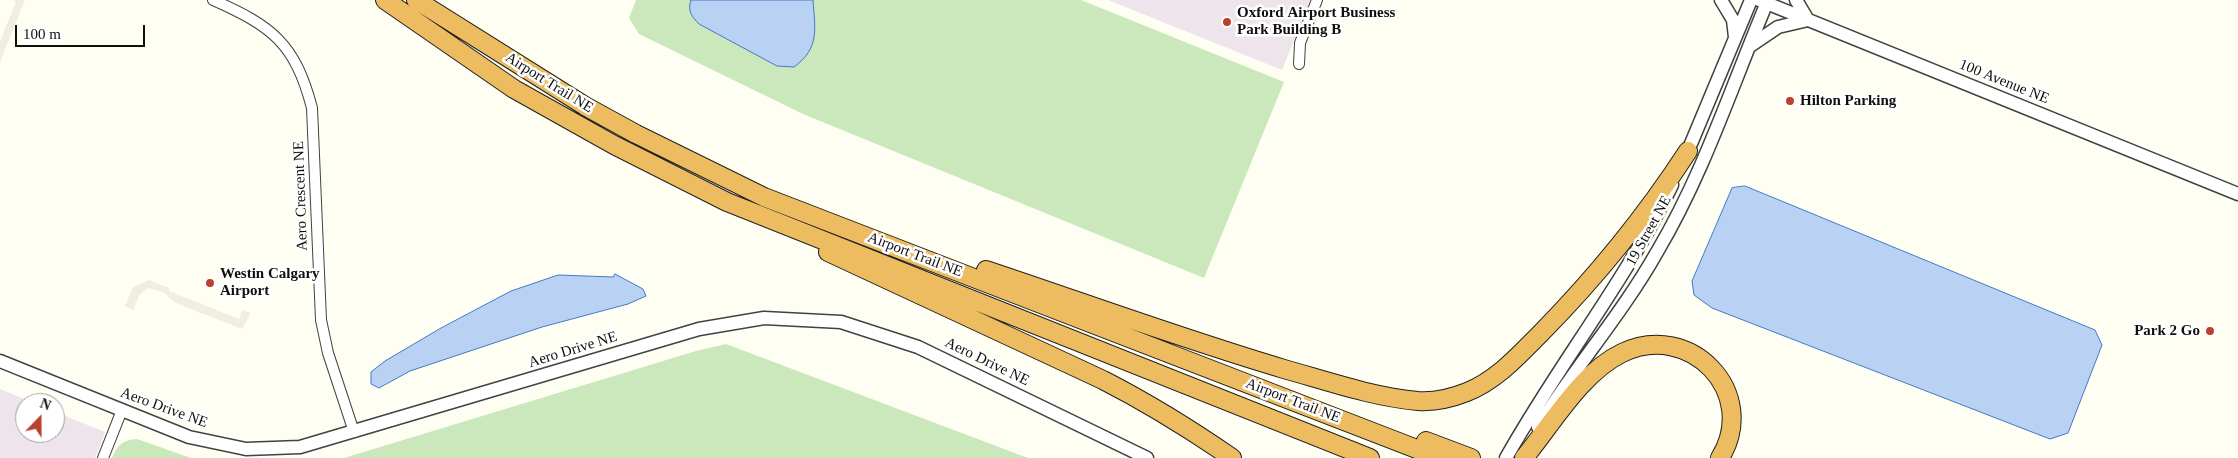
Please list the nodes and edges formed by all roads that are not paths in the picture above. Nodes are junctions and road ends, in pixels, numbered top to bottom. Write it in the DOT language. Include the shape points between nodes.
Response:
graph roads {
  1 [pos="213,0"];
  2 [pos="370,0"];
  3 [pos="385,0"];
  4 [pos="416,0"];
  5 [pos="432,0"];
  6 [pos="1317,0"];
  7 [pos="1721,0"];
  8 [pos="1751,0"];
  9 [pos="1796,0"];
  10 [pos="1764,1"];
  11 [pos="1808,20"];
  12 [pos="1735,40"];
  13 [pos="1749,47"];
  14 [pos="1300,64"];
  15 [pos="514,89"];
  16 [pos="585,106"];
  17 [pos="1688,151"];
  18 [pos="2238,194"];
  19 [pos="764,197"];
  20 [pos="727,202"];
  21 [pos="0,361"];
  22 [pos="1278,394"];
  23 [pos="122,410"];
  24 [pos="354,432"];
  25 [pos="1532,434"];
  26 [pos="103,458"];
  27 [pos="1147,458"];
  28 [pos="1232,458"];
  29 [pos="1370,458"];
  30 [pos="1440,458"];
  31 [pos="1471,458"];
  32 [pos="1506,458"];
  33 [pos="1522,458"];
  34 [pos="1720,458"];
  1 -- 24 [label="street, Aero Crescent NE" via="248,16 274,34 292,54 304,80 312,108 321,320 328,353"];
  2 -- 15 [label="highway"];
  3 -- 15 [label="highway, Airport Trail NE"];
  4 -- 16 [label="highway, Airport Trail NE"];
  5 -- 16 [label="highway"];
  6 -- 14 [label="street" via="1300,43"];
  7 -- 12 [label="street" via="1733,20"];
  8 -- 12 [label="street, 19 Street NE"];
  9 -- 11 [label="street"];
  10 -- 11 [label="street, 100 Avenue NE"];
  10 -- 13 [label="street, 19 Street NE"];
  11 -- 13 [label="street" via="1778,27"];
  11 -- 18 [label="street, 100 Avenue NE"];
  12 -- 17 [label="street, 19 Street NE"];
  13 -- 25 [label="street, 19 Street NE" via="1710,147 1661,245"];
  15 -- 20 [label="highway, Airport Trail NE"];
  16 -- 19 [label="highway, Airport Trail NE"];
  17 -- 19 [label="highway" via="1654,203 1606,264 1520,354 1495,376 1473,389 1449,398 1420,401 1390,397 1250,359"];
  17 -- 25 [label="street, 19 Street NE" via="1640,246"];
  19 -- 22 [label="highway, Airport Trail NE"];
  20 -- 28 [label="highway" via="863,270 1112,384 1145,401"];
  20 -- 29 [label="highway, Airport Trail NE"];
  21 -- 23 [label="street, Aero Drive NE"];
  22 -- 30 [label="highway, Airport Trail NE"];
  22 -- 31 [label="highway" via="1364,418"];
  23 -- 24 [label="street, Aero Drive NE" via="189,437 246,449 300,447"];
  23 -- 26 [label="street"];
  24 -- 27 [label="street, Aero Drive NE" via="699,329 764,318 841,322 918,347"];
  25 -- 32 [label="street, 19 Street NE"];
  25 -- 33 [label="highway"];
  25 -- 34 [label="highway" via="1608,360 1637,346 1666,345 1704,360 1724,388 1732,420 1726,448"];
}
